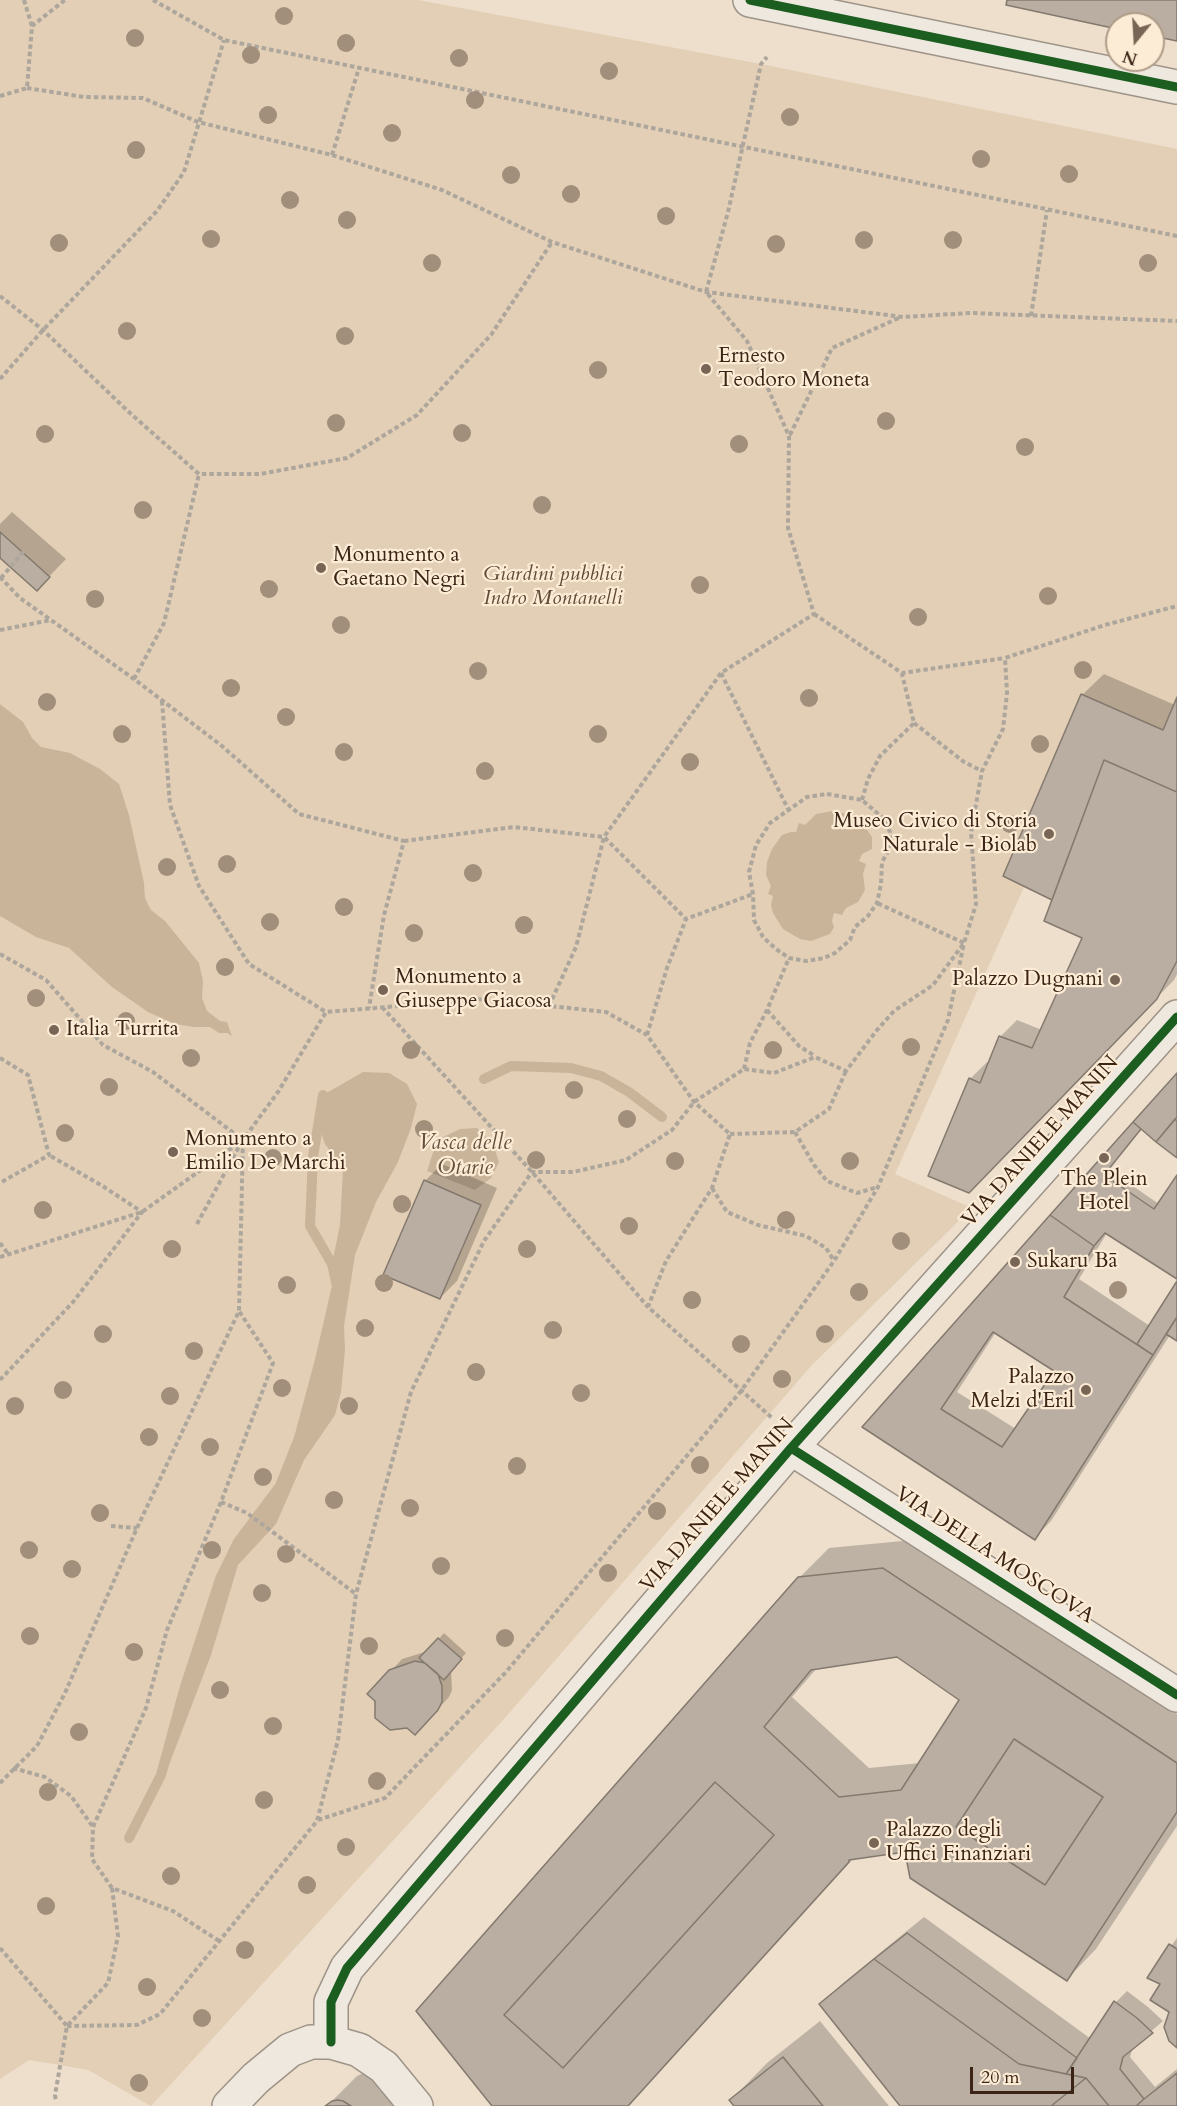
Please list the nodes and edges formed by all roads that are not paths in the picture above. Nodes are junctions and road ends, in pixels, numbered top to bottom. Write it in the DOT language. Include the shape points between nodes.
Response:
graph roads {
  1 [pos="750,0"];
  2 [pos="1177,87"];
  3 [pos="1177,1017"];
  4 [pos="791,1448"];
  5 [pos="1177,1695"];
  6 [pos="331,2042"];
  7 [pos="256,2078"];
  8 [pos="229,2106"];
  9 [pos="237,2106"];
  10 [pos="416,2106"];
  1 -- 2 [label="street"];
  3 -- 4 [label="street, VIA DANIELE MANIN"];
  4 -- 5 [label="street, VIA DELLA MOSCOVA"];
  4 -- 6 [label="street, VIA DANIELE MANIN" via="347,1968 331,2002"];
  6 -- 7 [label="street" via="311,2042 290,2050"];
  6 -- 10 [label="street" via="359,2050 384,2067"];
  7 -- 8 [label="street"];
  7 -- 9 [label="street"];
}
